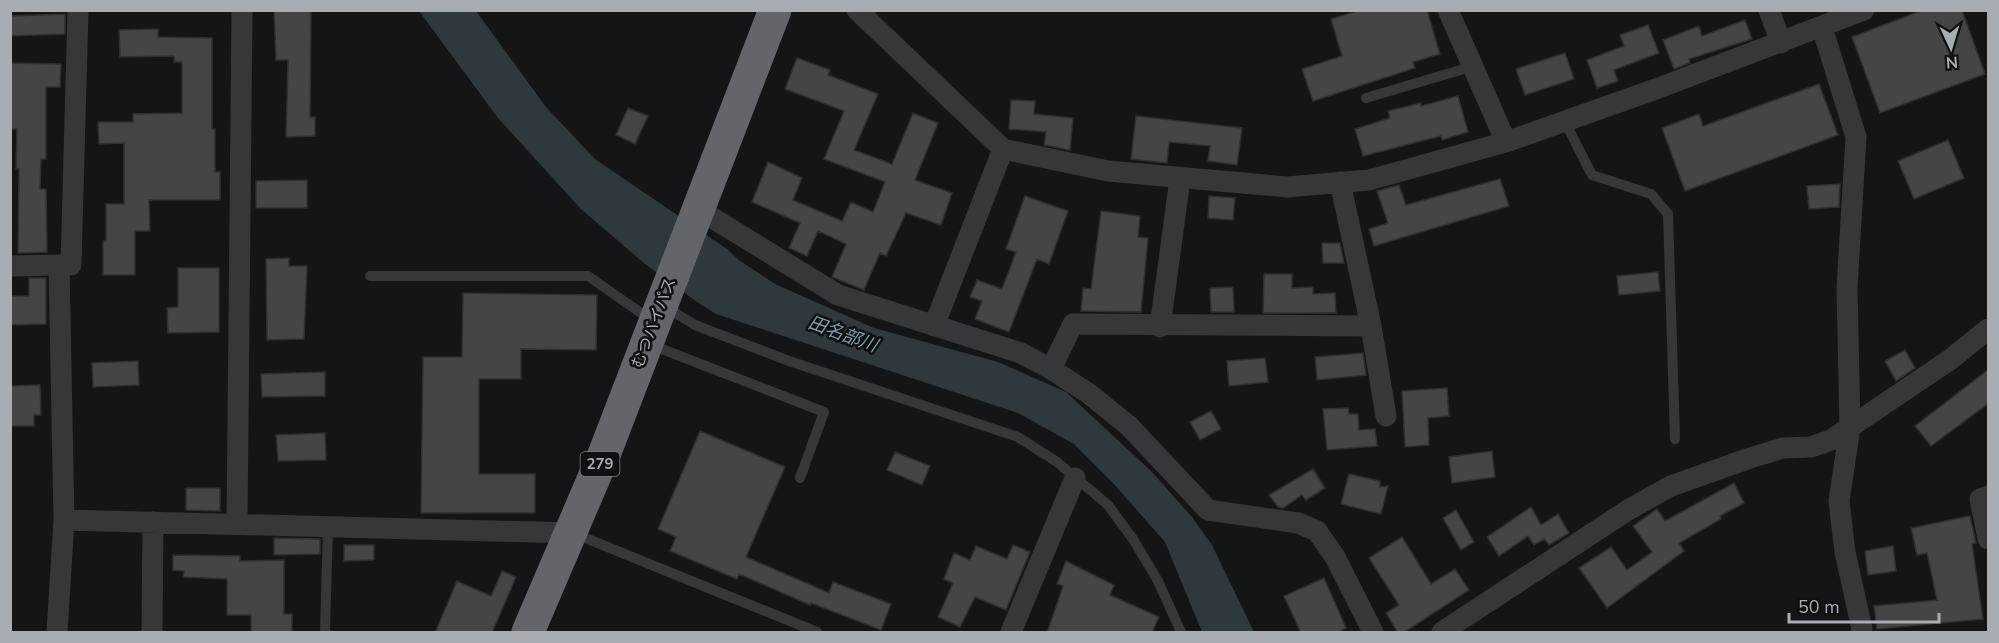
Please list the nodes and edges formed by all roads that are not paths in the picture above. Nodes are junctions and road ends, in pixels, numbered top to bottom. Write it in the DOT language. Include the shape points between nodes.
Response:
graph roads {
  1 [pos="78,10"];
  2 [pos="242,10"];
  3 [pos="775,10"];
  4 [pos="857,10"];
  5 [pos="1449,10"];
  6 [pos="1769,10"];
  7 [pos="1864,10"];
  8 [pos="1822,27"];
  9 [pos="1781,43"];
  10 [pos="1474,66"];
  11 [pos="1366,98"];
  12 [pos="1565,122"];
  13 [pos="1506,142"];
  14 [pos="1003,149"];
  15 [pos="1180,179"];
  16 [pos="1340,182"];
  17 [pos="696,215"];
  18 [pos="59,265"];
  19 [pos="10,266"];
  20 [pos="370,276"];
  21 [pos="656,316"];
  22 [pos="934,326"];
  23 [pos="1371,326"];
  24 [pos="1160,327"];
  25 [pos="1989,329"];
  26 [pos="1051,369"];
  27 [pos="1386,416"];
  28 [pos="1850,427"];
  29 [pos="1675,438"];
  30 [pos="1075,477"];
  31 [pos="800,478"];
  32 [pos="1989,496"];
  33 [pos="64,520"];
  34 [pos="153,522"];
  35 [pos="237,524"];
  36 [pos="328,526"];
  37 [pos="572,533"];
  38 [pos="1989,539"];
  39 [pos="57,633"];
  40 [pos="152,633"];
  41 [pos="326,633"];
  42 [pos="528,633"];
  43 [pos="817,633"];
  44 [pos="1011,633"];
  45 [pos="1182,633"];
  46 [pos="1374,633"];
  47 [pos="1442,633"];
  48 [pos="1861,633"];
  1 -- 18 [label="street" via="71,265"];
  2 -- 35 [label="street"];
  3 -- 17 [label="highway, むつバイパス / 279"];
  4 -- 14 [label="street"];
  5 -- 10 [label="street"];
  6 -- 9 [label="street"];
  7 -- 8 [label="street"];
  8 -- 9 [label="street"];
  8 -- 28 [label="street" via="1856,137 1847,288"];
  9 -- 12 [label="street"];
  10 -- 11 [label="lane"];
  10 -- 13 [label="street"];
  12 -- 13 [label="street"];
  12 -- 29 [label="lane" via="1592,175 1651,194 1668,214"];
  13 -- 16 [label="street" via="1369,180"];
  14 -- 15 [label="street" via="1108,171"];
  14 -- 22 [label="street"];
  15 -- 16 [label="street" via="1287,187"];
  15 -- 24 [label="street"];
  16 -- 23 [label="street"];
  17 -- 21 [label="highway, むつバイパス / 279"];
  17 -- 22 [label="street" via="838,296"];
  18 -- 19 [label="street"];
  18 -- 33 [label="street"];
  20 -- 21 [label="lane" via="588,276"];
  21 -- 30 [label="lane" via="695,325 789,361 1018,436"];
  21 -- 31 [label="lane" via="824,412"];
  21 -- 37 [label="highway, むつバイパス / 279"];
  22 -- 26 [label="street" via="1021,353"];
  23 -- 24 [label="street"];
  23 -- 27 [label="street"];
  24 -- 26 [label="street" via="1073,324"];
  25 -- 28 [label="street"];
  26 -- 46 [label="street" via="1129,426 1208,510 1298,523 1317,531 1335,557"];
  28 -- 47 [label="street" via="1811,447 1772,452 1671,486 1628,510"];
  28 -- 48 [label="street" via="1839,501"];
  30 -- 44 [label="street"];
  30 -- 45 [label="lane" via="1108,505 1133,539"];
  32 -- 38 [label="street" via="1980,499"];
  33 -- 34 [label="street"];
  33 -- 39 [label="street"];
  34 -- 35 [label="street"];
  34 -- 40 [label="street"];
  35 -- 36 [label="street"];
  36 -- 37 [label="street"];
  36 -- 41 [label="lane"];
  37 -- 42 [label="highway, むつバイパス / 279"];
  37 -- 43 [label="lane"];
}
